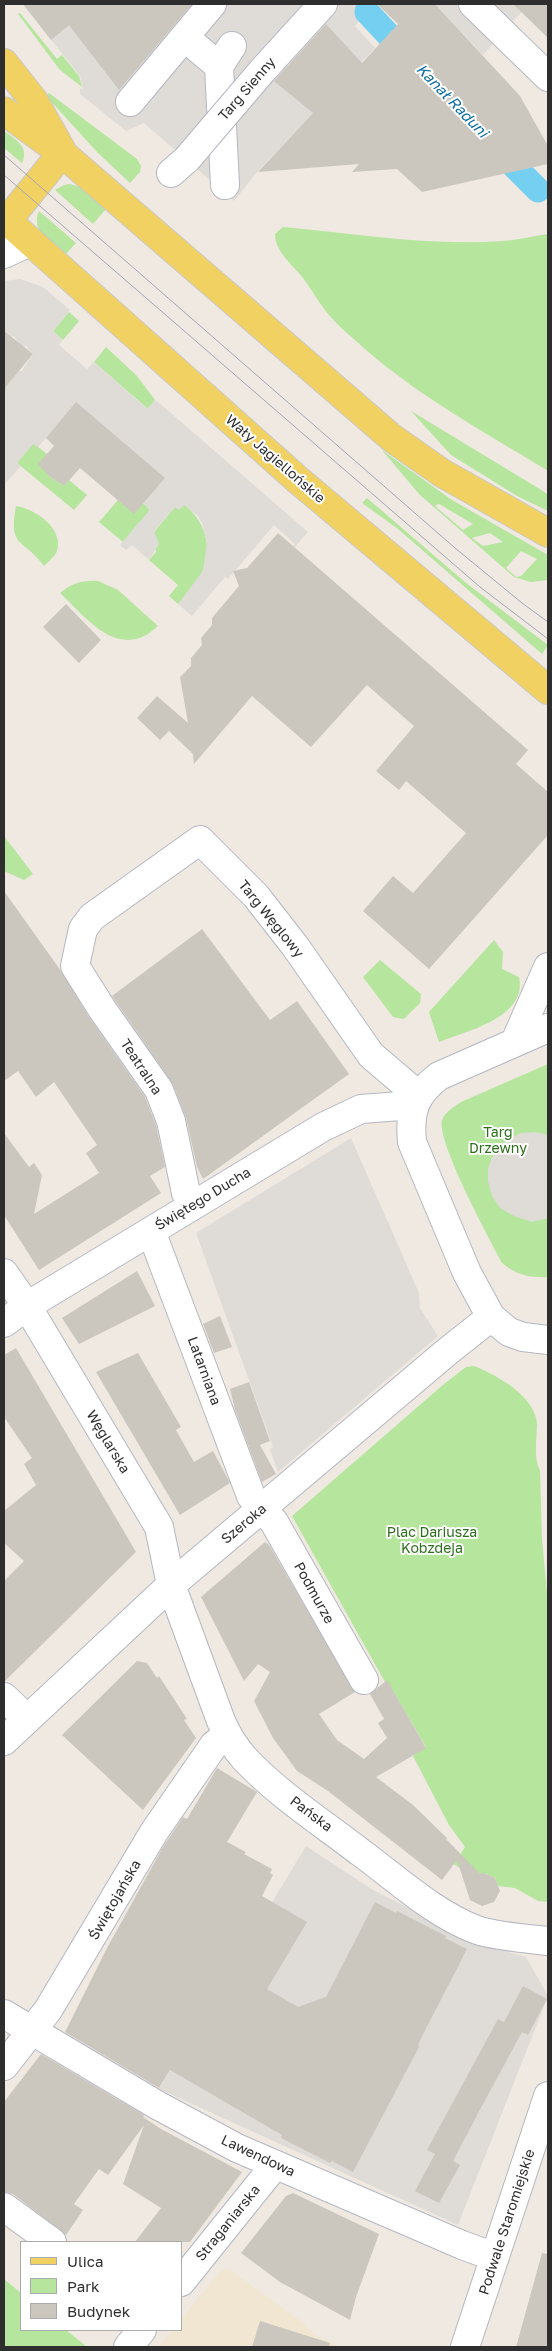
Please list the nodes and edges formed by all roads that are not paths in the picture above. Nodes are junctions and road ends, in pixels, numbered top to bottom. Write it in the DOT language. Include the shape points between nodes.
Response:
graph roads {
  1 [pos="212,4"];
  2 [pos="322,4"];
  3 [pos="473,4"];
  4 [pos="190,42"];
  5 [pos="4,63"];
  6 [pos="548,77"];
  7 [pos="137,96"];
  8 [pos="7,112"];
  9 [pos="62,153"];
  10 [pos="5,220"];
  11 [pos="30,242"];
  12 [pos="4,254"];
  13 [pos="548,533"];
  14 [pos="548,690"];
  15 [pos="75,966"];
  16 [pos="548,967"];
  17 [pos="548,1028"];
  18 [pos="515,1042"];
  19 [pos="416,1100"];
  20 [pos="191,1207"];
  21 [pos="151,1231"];
  22 [pos="4,1273"];
  23 [pos="27,1306"];
  24 [pos="491,1317"];
  25 [pos="4,1323"];
  26 [pos="548,1340"];
  27 [pos="262,1509"];
  28 [pos="171,1585"];
  29 [pos="364,1680"];
  30 [pos="4,1697"];
  31 [pos="26,1718"];
  32 [pos="227,1735"];
  33 [pos="4,1741"];
  34 [pos="548,1941"];
  35 [pos="4,2014"];
  36 [pos="33,2031"];
  37 [pos="4,2066"];
  38 [pos="548,2096"];
  39 [pos="275,2165"];
  40 [pos="4,2207"];
  41 [pos="51,2241"];
  42 [pos="494,2258"];
  43 [pos="182,2281"];
  44 [pos="141,2331"];
  45 [pos="128,2347"];
  46 [pos="465,2347"];
  1 -- 7 [label="street"];
  2 -- 4 [label="street, Targ Sienny, bridge" via="262,71 180,159 225,185 225,56"];
  3 -- 6 [label="street"];
  5 -- 9 [label="main road" via="34,101"];
  8 -- 9 [label="main road"];
  9 -- 10 [label="main road"];
  9 -- 13 [label="main road" via="392,438 442,473"];
  10 -- 11 [label="main road, Wały Jagiellońskie"];
  11 -- 12 [label="street"];
  11 -- 14 [label="main road, Wały Jagiellońskie" via="298,480"];
  15 -- 19 [label="street, Targ Węglowy" via="83,929 92,917 200,840 256,896 371,1055"];
  15 -- 20 [label="street, Teatralna" via="158,1090 171,1121"];
  16 -- 18 [label="street"];
  17 -- 18 [label="street"];
  18 -- 19 [label="street" via="439,1076 426,1085"];
  19 -- 20 [label="street, Świętego Ducha" via="361,1109 323,1127"];
  19 -- 24 [label="street" via="410,1124 412,1142 467,1272"];
  20 -- 21 [label="street, Świętego Ducha"];
  21 -- 23 [label="street, Świętego Ducha"];
  21 -- 27 [label="street, Latarniana" via="251,1496"];
  22 -- 23 [label="street, Węglarska"];
  23 -- 25 [label="street, Świętego Ducha"];
  23 -- 28 [label="street, Węglarska" via="159,1527"];
  24 -- 26 [label="street" via="509,1332"];
  24 -- 27 [label="street, Szeroka"];
  27 -- 28 [label="street, Szeroka"];
  27 -- 29 [label="street, Podmurze" via="274,1522"];
  28 -- 31 [label="street, Szeroka"];
  28 -- 32 [label="street, Pańska"];
  30 -- 31 [label="street"];
  31 -- 33 [label="street, Szeroka"];
  32 -- 34 [label="street, Pańska" via="244,1758 270,1783 424,1900 479,1930"];
  32 -- 36 [label="street, Świętojańska" via="214,1745 154,1832 80,1960"];
  35 -- 36 [label="street, Lawendowa"];
  36 -- 37 [label="street, Świętojańska"];
  36 -- 39 [label="street, Lawendowa" via="157,2104"];
  38 -- 42 [label="street, Podwale Staromiejskie"];
  39 -- 42 [label="street, Lawendowa"];
  39 -- 43 [label="street, Straganiarska"];
  40 -- 41 [label="street"];
  42 -- 46 [label="street, Podwale Staromiejskie"];
  44 -- 45 [label="street"];
}
